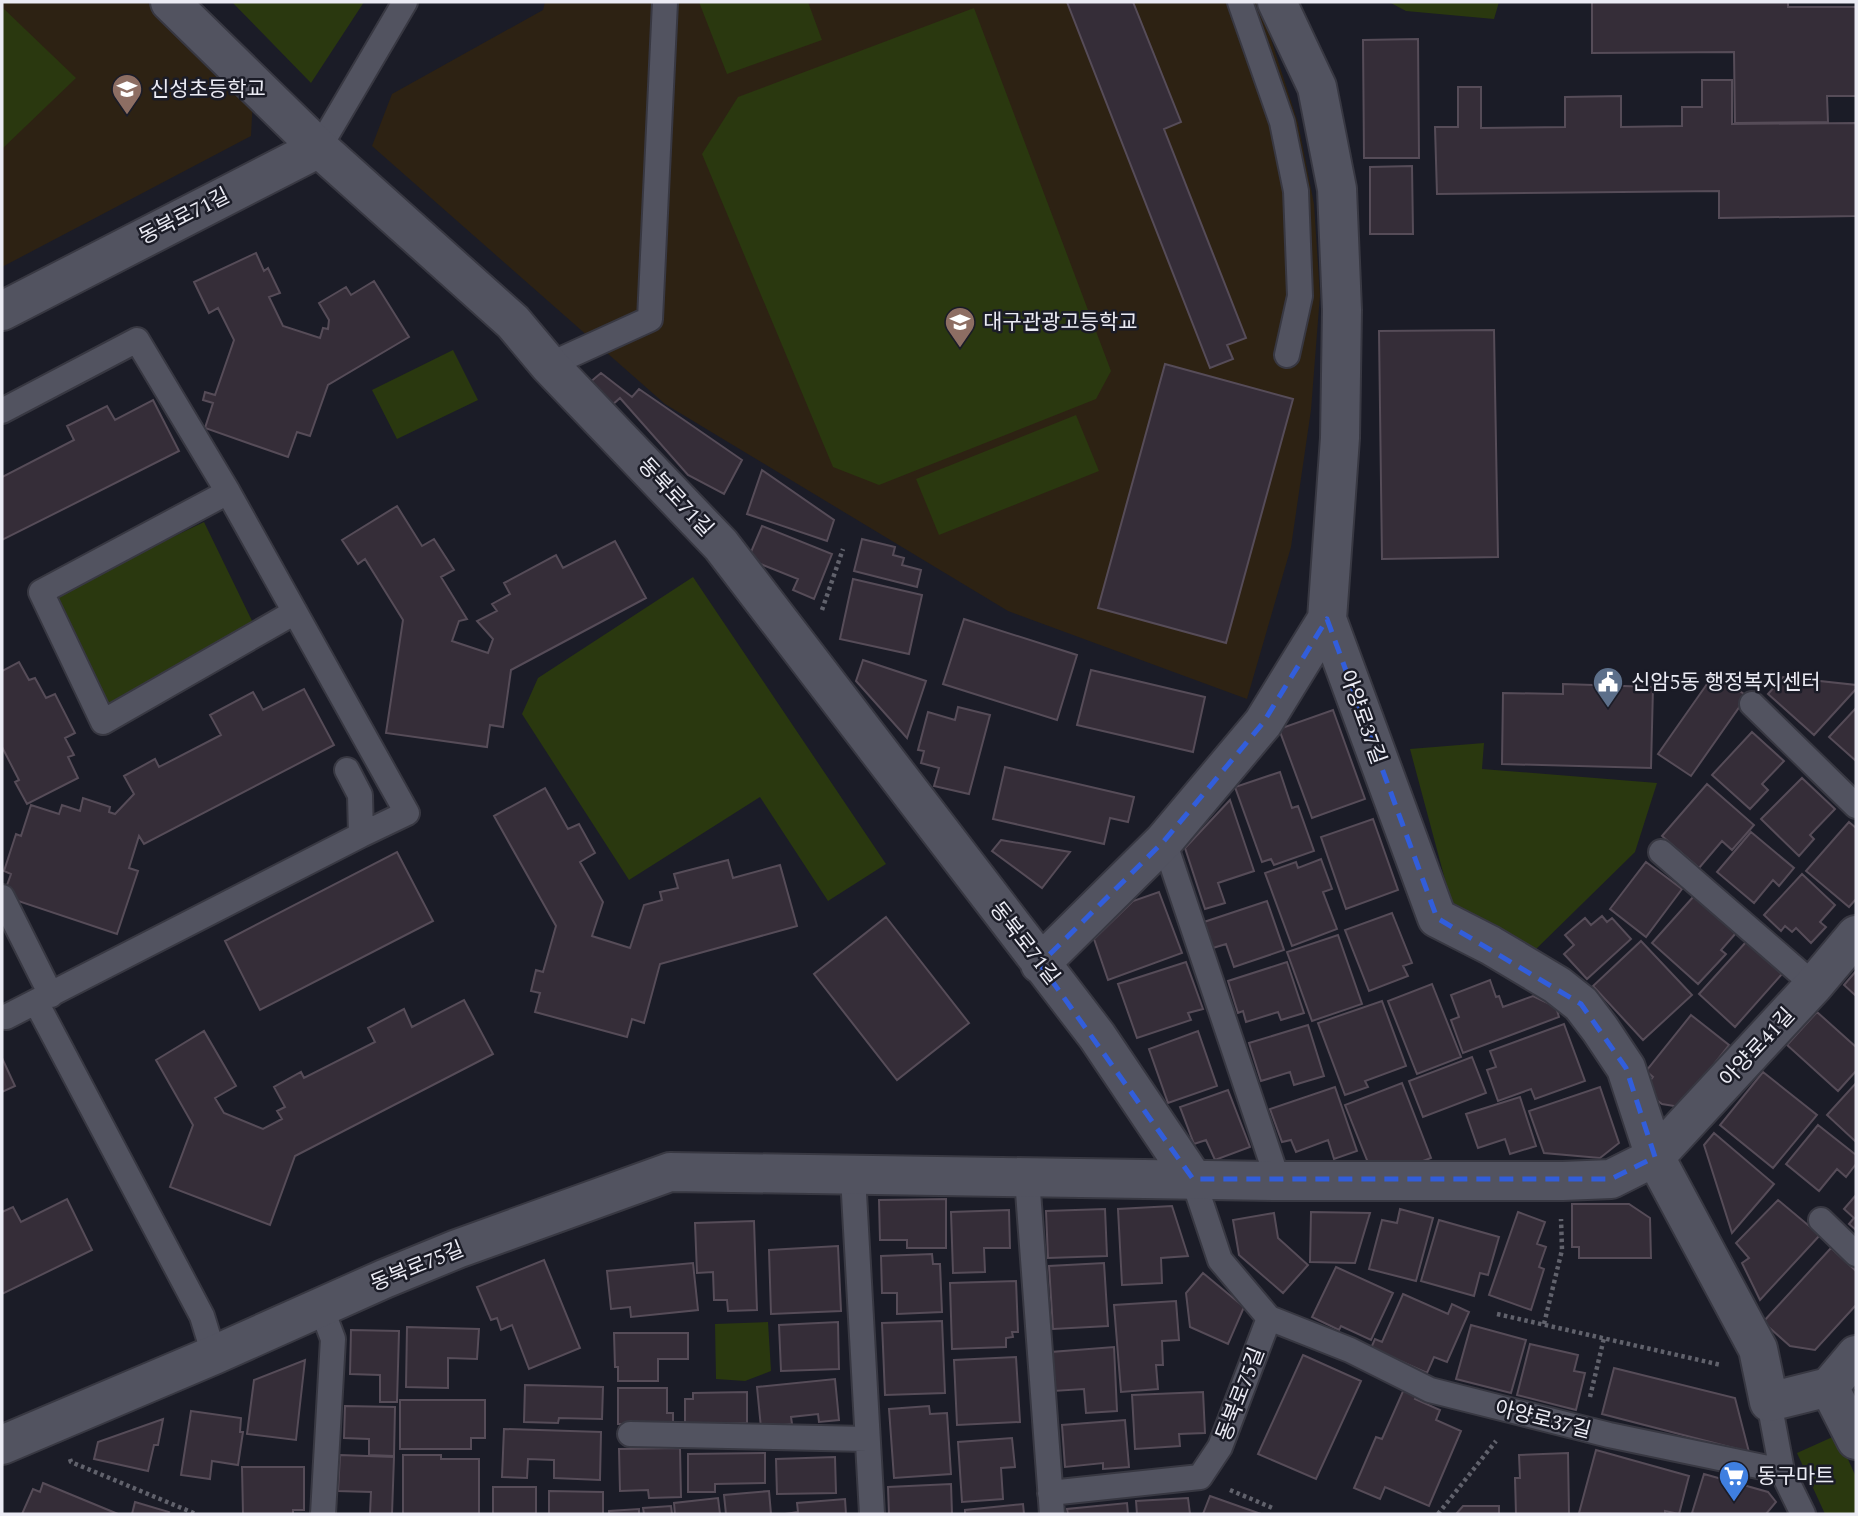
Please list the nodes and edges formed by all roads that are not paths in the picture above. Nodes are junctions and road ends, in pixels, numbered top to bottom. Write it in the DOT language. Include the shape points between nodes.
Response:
graph roads {
  1 [pos="170,2"];
  2 [pos="405,2"];
  3 [pos="666,2"];
  4 [pos="1240,2"];
  5 [pos="1278,2"];
  6 [pos="320,148"];
  7 [pos="2,311"];
  8 [pos="1287,355"];
  9 [pos="549,365"];
  10 [pos="2,411"];
  11 [pos="228,492"];
  12 [pos="295,612"];
  13 [pos="1327,619"];
  14 [pos="1752,704"];
  15 [pos="347,769"];
  16 [pos="1856,806"];
  17 [pos="361,835"];
  18 [pos="1164,841"];
  19 [pos="1661,852"];
  20 [pos="2,897"];
  21 [pos="1856,934"];
  22 [pos="1040,964"];
  23 [pos="1814,985"];
  24 [pos="44,998"];
  25 [pos="6,1017"];
  26 [pos="1655,1157"];
  27 [pos="853,1176"];
  28 [pos="1027,1178"];
  29 [pos="1193,1179"];
  30 [pos="1278,1181"];
  31 [pos="1821,1220"];
  32 [pos="1856,1254"];
  33 [pos="321,1307"];
  34 [pos="1269,1318"];
  35 [pos="214,1355"];
  36 [pos="1856,1355"];
  37 [pos="1829,1387"];
  38 [pos="1769,1402"];
  39 [pos="630,1434"];
  40 [pos="867,1439"];
  41 [pos="1856,1440"];
  42 [pos="2,1446"];
  43 [pos="1782,1471"];
  44 [pos="1051,1504"];
  45 [pos="872,1512"];
  46 [pos="323,1514"];
  47 [pos="1803,1514"];
  1 -- 6 [label="street"];
  2 -- 6 [label="lane"];
  3 -- 9 [label="lane" via="650,319"];
  4 -- 8 [label="lane" via="1282,122 1296,191 1300,296"];
  5 -- 13 [label="street" via="1317,87 1337,189 1342,310 1340,438"];
  6 -- 7 [label="street, 동북로71길"];
  6 -- 9 [label="street, 동북로71길" via="513,322"];
  9 -- 22 [label="street, 동북로71길" via="721,545"];
  10 -- 11 [label="lane" via="138,340"];
  11 -- 12 [label="lane"];
  11 -- 12 [label="lane" via="41,592 103,722"];
  12 -- 17 [label="lane" via="407,813"];
  13 -- 18 [label="street" via="1263,723"];
  13 -- 26 [label="street, 아양로37길" via="1437,918 1501,951 1581,1004 1626,1068"];
  14 -- 16 [label="lane"];
  15 -- 17 [label="lane" via="360,795"];
  17 -- 24 [label="lane"];
  18 -- 22 [label="street"];
  18 -- 30 [label="lane"];
  19 -- 23 [label="lane"];
  20 -- 24 [label="lane"];
  21 -- 23 [label="street, 아양로41길"];
  22 -- 29 [label="street, 동북로71길" via="1097,1036"];
  23 -- 26 [label="street, 아양로41길"];
  24 -- 25 [label="lane"];
  24 -- 35 [label="lane" via="202,1315"];
  26 -- 30 [label="street, 동북로75길" via="1611,1179"];
  26 -- 38 [label="street, 아양로37길" via="1758,1349"];
  27 -- 28 [label="street, 동북로75길"];
  27 -- 33 [label="street, 동북로75길" via="670,1172 457,1249"];
  27 -- 40 [label="lane"];
  28 -- 29 [label="street, 동북로75길"];
  28 -- 44 [label="lane"];
  29 -- 30 [label="street, 동북로75길"];
  29 -- 34 [label="lane" via="1220,1260"];
  31 -- 32 [label="lane"];
  33 -- 35 [label="street, 동북로75길"];
  33 -- 46 [label="lane" via="333,1339"];
  34 -- 43 [label="lane, 아양로37길" via="1350,1350 1430,1390"];
  34 -- 44 [label="lane, 동북로75길" via="1220,1447 1200,1477"];
  35 -- 42 [label="street, 동북로75길"];
  36 -- 37 [label="street"];
  37 -- 38 [label="street"];
  37 -- 41 [label="street"];
  38 -- 43 [label="lane"];
  39 -- 40 [label="lane"];
  40 -- 45 [label="lane"];
  43 -- 47 [label="lane"];
}
